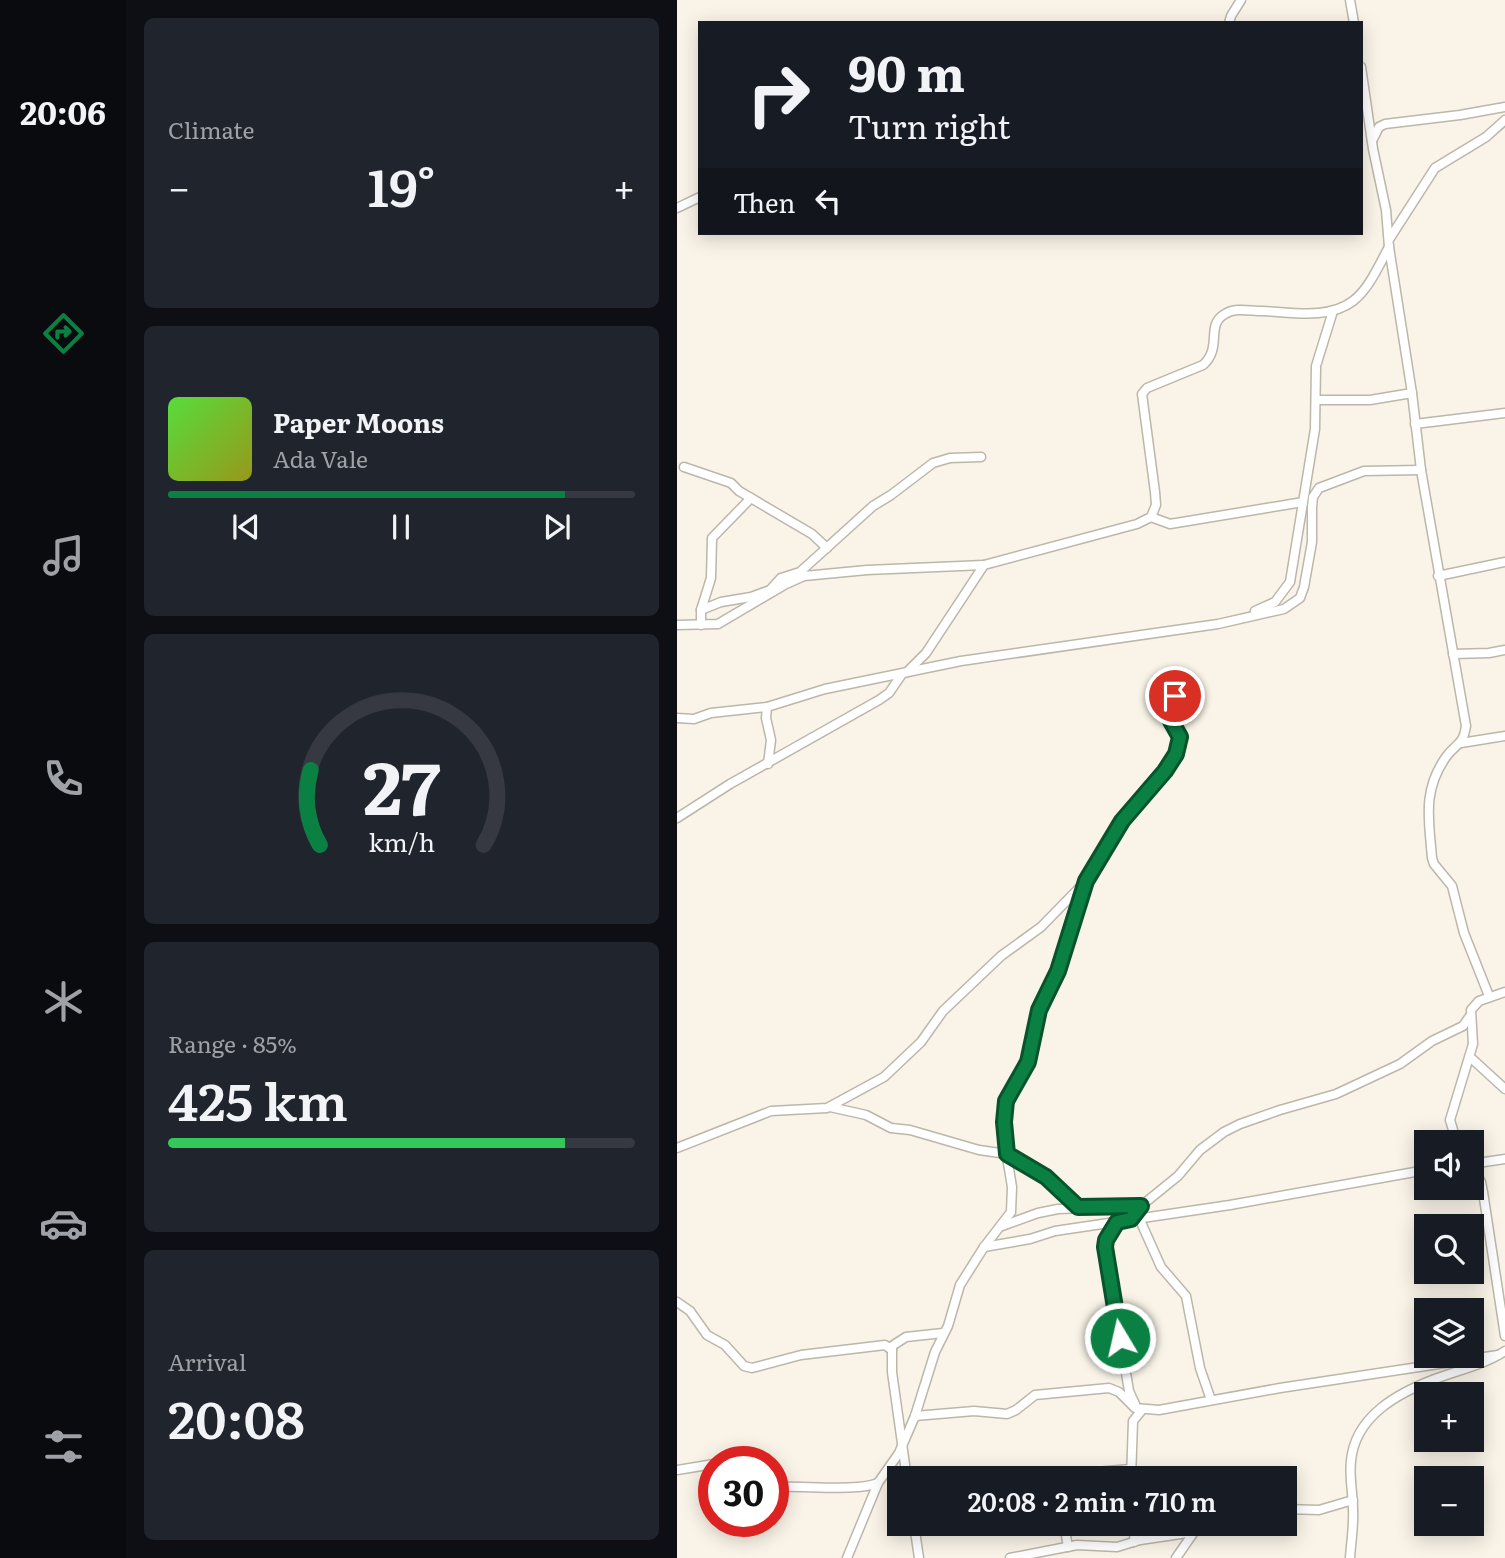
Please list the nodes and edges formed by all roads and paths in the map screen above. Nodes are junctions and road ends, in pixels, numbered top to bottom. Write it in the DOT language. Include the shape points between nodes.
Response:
graph roads {
  1 [pos="1241,0"];
  2 [pos="1350,0"];
  3 [pos="1230,21"];
  4 [pos="1354,21"];
  5 [pos="1363,80"];
  6 [pos="1505,107"];
  7 [pos="1505,120"];
  8 [pos="1372,141"];
  9 [pos="698,198"];
  10 [pos="677,208"];
  11 [pos="1389,243"];
  12 [pos="1333,311"];
  13 [pos="1412,393"];
  14 [pos="1317,400"];
  15 [pos="1505,413"];
  16 [pos="1415,424"];
  17 [pos="981,457"];
  18 [pos="684,467"];
  19 [pos="1421,470"];
  20 [pos="751,498"];
  21 [pos="1303,502"];
  22 [pos="1151,517"];
  23 [pos="827,548"];
  24 [pos="1505,562"];
  25 [pos="984,565"];
  26 [pos="1438,576"];
  27 [pos="701,610"];
  28 [pos="1218,624"];
  29 [pos="677,625"];
  30 [pos="700,625"];
  31 [pos="1505,650"];
  32 [pos="1453,654"];
  33 [pos="903,674"];
  34 [pos="1189,679"];
  35 [pos="767,707"];
  36 [pos="677,718"];
  37 [pos="1466,726"];
  38 [pos="1505,736"];
  39 [pos="1478,739"];
  40 [pos="1461,743"];
  41 [pos="768,764"];
  42 [pos="677,818"];
  43 [pos="1086,881"];
  44 [pos="1505,992"];
  45 [pos="1490,996"];
  46 [pos="1470,1016"];
  47 [pos="1470,1057"];
  48 [pos="1505,1088"];
  49 [pos="830,1107"];
  50 [pos="1453,1130"];
  51 [pos="677,1148"];
  52 [pos="1007,1154"];
  53 [pos="1505,1159"];
  54 [pos="1484,1163"];
  55 [pos="1414,1172"];
  56 [pos="1484,1199"];
  57 [pos="1141,1206"];
  58 [pos="1078,1207"];
  59 [pos="1135,1219"];
  60 [pos="1117,1222"];
  61 [pos="1002,1226"];
  62 [pos="984,1247"];
  63 [pos="677,1302"];
  64 [pos="943,1333"];
  65 [pos="1505,1336"];
  66 [pos="892,1350"];
  67 [pos="1501,1353"];
  68 [pos="1211,1400"];
  69 [pos="1140,1409"];
  70 [pos="915,1416"];
  71 [pos="902,1443"];
  72 [pos="905,1466"];
  73 [pos="1131,1466"];
  74 [pos="698,1467"];
  75 [pos="677,1470"];
  76 [pos="878,1483"];
  77 [pos="789,1486"];
  78 [pos="1353,1500"];
  79 [pos="1297,1509"];
  80 [pos="916,1536"];
  81 [pos="1066,1536"];
  82 [pos="1134,1536"];
  83 [pos="1170,1536"];
  84 [pos="1191,1536"];
  85 [pos="1134,1542"];
  86 [pos="1068,1547"];
  87 [pos="847,1558"];
  88 [pos="919,1558"];
  89 [pos="1010,1558"];
  90 [pos="1176,1558"];
  91 [pos="1350,1558"];
  1 -- 3 [label="street"];
  2 -- 4 [label="street"];
  5 -- 8 [label="street"];
  6 -- 8 [label="street" via="1385,124"];
  7 -- 11 [label="street" via="1435,168"];
  8 -- 11 [label="street"];
  9 -- 10 [label="street"];
  11 -- 12 [label="street" via="1365,287 1353,301"];
  11 -- 13 [label="street"];
  12 -- 14 [label="street" via="1316,366"];
  12 -- 22 [label="street" via="1231,310 1217,321 1213,355 1203,365 1144,391 1141,400 1156,506"];
  13 -- 14 [label="street" via="1370,400"];
  13 -- 16 [label="street"];
  14 -- 21 [label="street"];
  15 -- 16 [label="street"];
  16 -- 19 [label="street"];
  17 -- 23 [label="street" via="933,463 873,506"];
  18 -- 20 [label="street" via="731,483"];
  19 -- 26 [label="street"];
  19 -- 28 [label="street" via="1364,471 1319,488 1313,498 1312,542 1300,598 1284,609"];
  20 -- 23 [label="street"];
  20 -- 27 [label="street" via="712,538 711,578"];
  21 -- 22 [label="street" via="1170,524"];
  21 -- 28 [label="street" via="1290,583 1266,607"];
  22 -- 25 [label="street"];
  23 -- 27 [label="street" via="770,590"];
  24 -- 26 [label="street"];
  25 -- 30 [label="street" via="796,578 718,624"];
  25 -- 33 [label="street" via="926,653"];
  26 -- 32 [label="street"];
  27 -- 30 [label="street"];
  28 -- 33 [label="street" via="974,659"];
  29 -- 30 [label="street"];
  31 -- 32 [label="street"];
  32 -- 37 [label="street"];
  33 -- 35 [label="street" via="825,689"];
  33 -- 41 [label="street" via="879,700"];
  34 -- 43 [label="street" via="1171,702 1171,721 1180,737 1176,754 1122,821"];
  35 -- 36 [label="street"];
  35 -- 41 [label="street"];
  37 -- 39 [label="street"];
  37 -- 40 [label="street"];
  38 -- 39 [label="street"];
  39 -- 40 [label="street"];
  40 -- 45 [label="street" via="1435,775 1427,812 1434,864 1452,886 1464,933"];
  41 -- 42 [label="street"];
  43 -- 49 [label="street" via="1041,927 1001,956 943,1011 921,1042 883,1077"];
  43 -- 52 [label="street" via="1058,971 1039,1010 1028,1062 1006,1101"];
  44 -- 45 [label="street"];
  45 -- 46 [label="street" via="1474,1004"];
  46 -- 47 [label="street" via="1474,1036"];
  46 -- 57 [label="street" via="1463,1026 1390,1069 1336,1094 1224,1132"];
  47 -- 48 [label="street"];
  47 -- 50 [label="street" via="1450,1120"];
  49 -- 51 [label="street" via="771,1111"];
  49 -- 52 [label="street" via="866,1115 892,1128"];
  52 -- 58 [label="street" via="1046,1177"];
  52 -- 61 [label="street" via="1011,1206"];
  53 -- 54 [label="street"];
  55 -- 59 [label="street"];
  56 -- 65 [label="street"];
  57 -- 58 [label="street"];
  57 -- 59 [label="street"];
  58 -- 61 [label="street" via="1049,1210"];
  59 -- 60 [label="street"];
  59 -- 68 [label="street" via="1161,1267 1186,1296"];
  60 -- 62 [label="street"];
  60 -- 69 [label="street" via="1105,1247 1129,1391"];
  61 -- 62 [label="street"];
  62 -- 64 [label="street" via="960,1285"];
  63 -- 66 [label="street" via="746,1367 885,1345"];
  64 -- 66 [label="street" via="906,1337 894,1343"];
  64 -- 70 [label="street"];
  66 -- 71 [label="street"];
  67 -- 68 [label="street"];
  67 -- 78 [label="street" via="1405,1392 1377,1411 1362,1428 1352,1452"];
  68 -- 69 [label="street"];
  69 -- 70 [label="street" via="1109,1388 1035,1395 1007,1414 974,1411"];
  69 -- 73 [label="street" via="1133,1421"];
  70 -- 71 [label="street"];
  71 -- 72 [label="street"];
  71 -- 76 [label="street"];
  74 -- 75 [label="street"];
  76 -- 77 [label="street" via="863,1488"];
  76 -- 87 [label="street"];
  78 -- 79 [label="street" via="1319,1510"];
  78 -- 91 [label="street"];
  80 -- 88 [label="street"];
  81 -- 86 [label="street"];
  82 -- 85 [label="street"];
  83 -- 85 [label="street"];
  84 -- 90 [label="street"];
  85 -- 86 [label="street" via="1117,1547"];
  86 -- 89 [label="street"];
}
